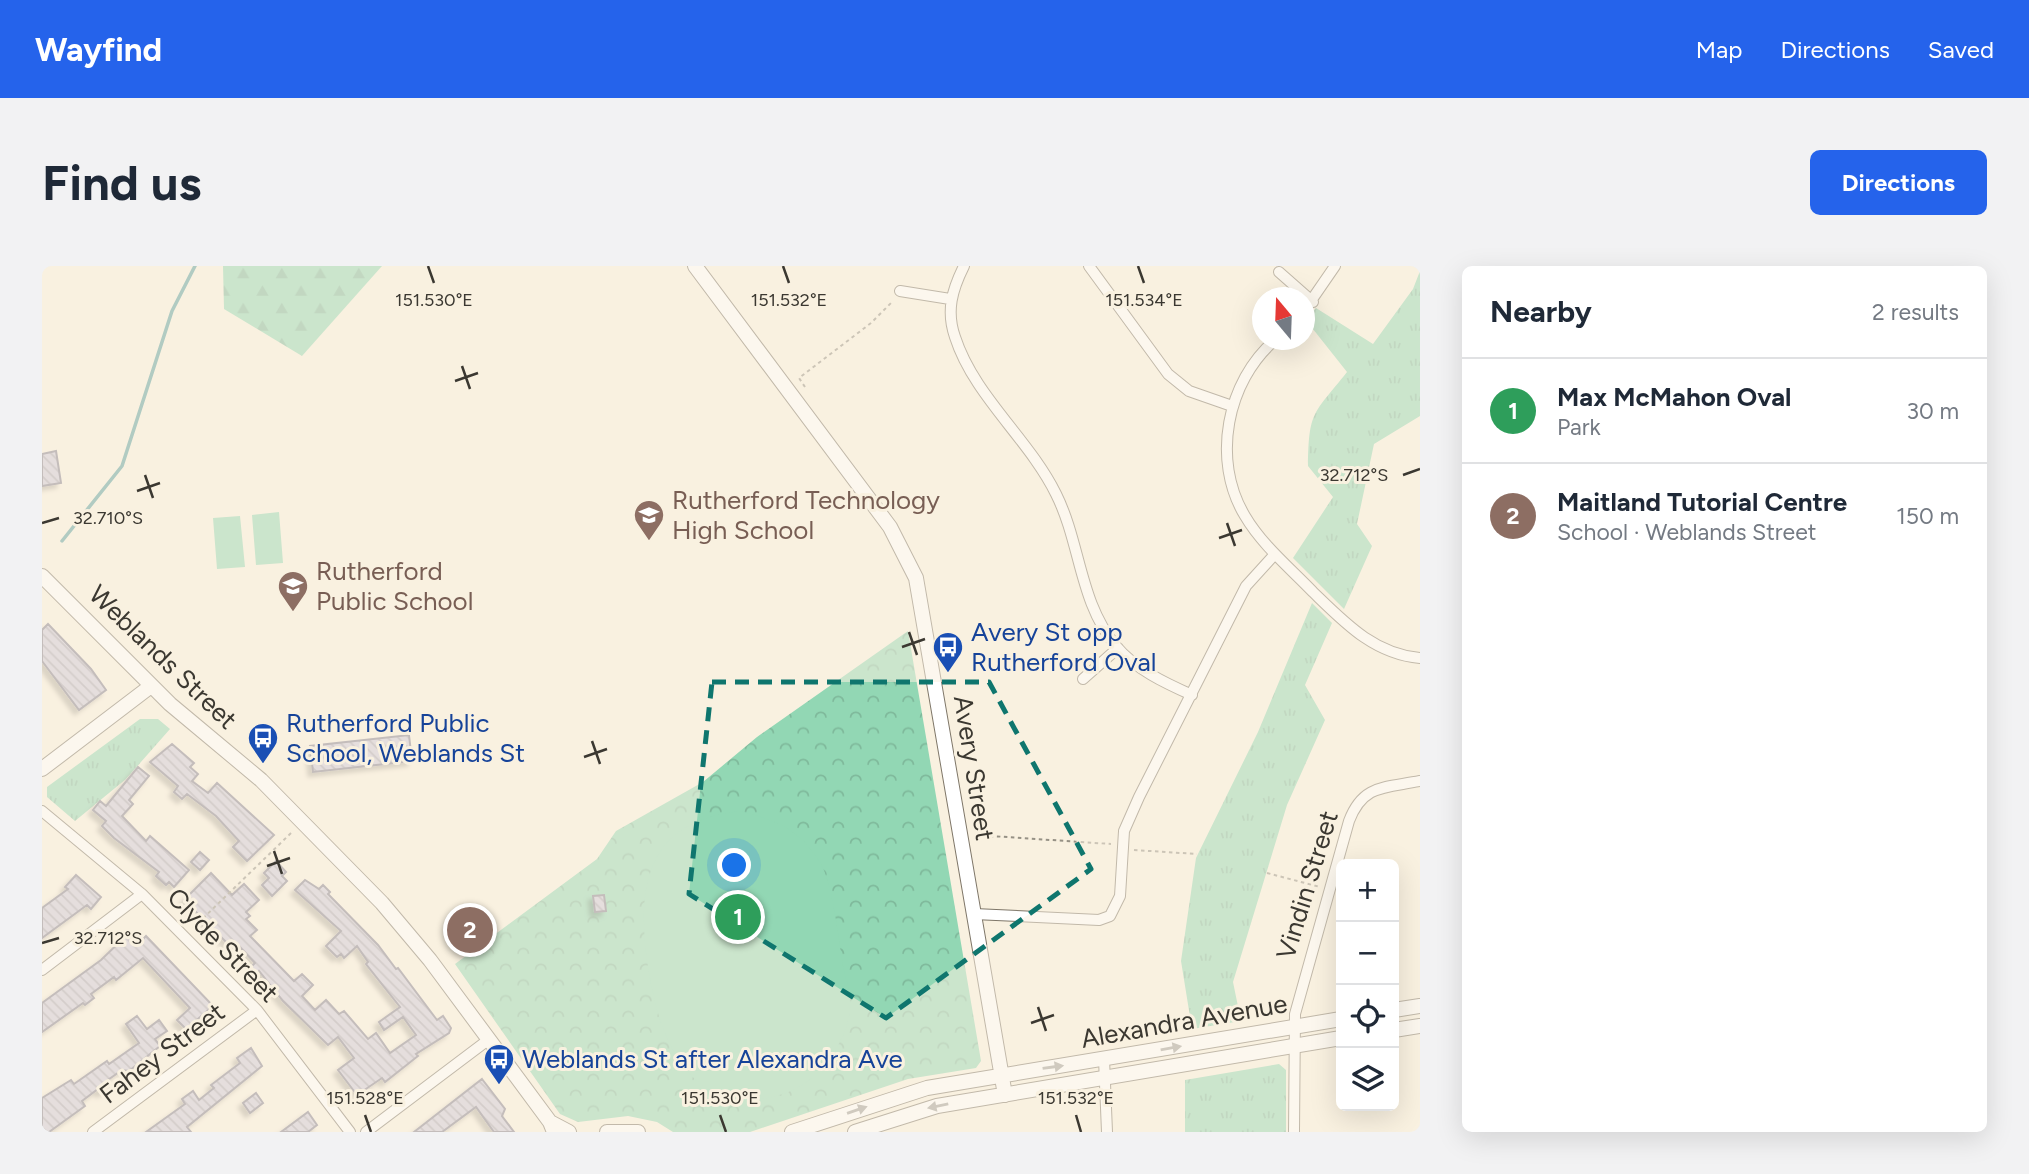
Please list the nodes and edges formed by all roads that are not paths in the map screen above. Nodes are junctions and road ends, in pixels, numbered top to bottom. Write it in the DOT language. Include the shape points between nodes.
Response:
graph roads {
  1 [pos="695,266"];
  2 [pos="964,266"];
  3 [pos="1088,266"];
  4 [pos="1335,266"];
  5 [pos="1279,272"];
  6 [pos="1296,287"];
  7 [pos="900,291"];
  8 [pos="950,299"];
  9 [pos="1315,299"];
  10 [pos="1265,350"];
  11 [pos="1231,406"];
  12 [pos="1275,554"];
  13 [pos="42,576"];
  14 [pos="1118,648"];
  15 [pos="1420,658"];
  16 [pos="1083,679"];
  17 [pos="150,686"];
  18 [pos="1192,695"];
  19 [pos="42,769"];
  20 [pos="1420,781"];
  21 [pos="42,811"];
  22 [pos="142,894"];
  23 [pos="974,914"];
  24 [pos="42,970"];
  25 [pos="1420,1006"];
  26 [pos="1399,1009"];
  27 [pos="257,1010"];
  28 [pos="1336,1020"];
  29 [pos="1420,1026"];
  30 [pos="1293,1027"];
  31 [pos="1399,1029"];
  32 [pos="1336,1039"];
  33 [pos="488,1040"];
  34 [pos="1293,1046"];
  35 [pos="1104,1059"];
  36 [pos="1002,1074"];
  37 [pos="1105,1079"];
  38 [pos="1005,1095"];
  39 [pos="552,1127"];
  40 [pos="93,1132"];
  41 [pos="350,1132"];
  42 [pos="366,1132"];
  43 [pos="569,1132"];
  44 [pos="607,1132"];
  45 [pos="638,1132"];
  46 [pos="792,1132"];
  47 [pos="855,1132"];
  48 [pos="1107,1132"];
  49 [pos="1294,1132"];
  1 -- 23 [label="street, Avery Street" via="890,527 909,560 926,626"];
  2 -- 8 [label="street"];
  3 -- 11 [label="street" via="1168,374 1189,391"];
  4 -- 9 [label="street"];
  5 -- 6 [label="street"];
  7 -- 8 [label="street"];
  8 -- 14 [label="street" via="956,340 973,373 1055,492 1086,592"];
  10 -- 11 [label="street" via="1252,362"];
  11 -- 12 [label="street" via="1231,484 1243,514"];
  12 -- 15 [label="street" via="1366,640 1387,651"];
  12 -- 18 [label="street" via="1246,586"];
  13 -- 17 [label="street, Weblands Street"];
  14 -- 16 [label="street"];
  14 -- 18 [label="street" via="1152,675"];
  17 -- 19 [label="street"];
  17 -- 33 [label="street, Weblands Street" via="251,771 382,903"];
  18 -- 23 [label="street" via="1124,831 1116,907 1104,919"];
  20 -- 30 [label="street, Vindin Street" via="1375,789 1362,796 1349,821"];
  21 -- 22 [label="street, Clyde Street"];
  22 -- 24 [label="street"];
  22 -- 27 [label="street, Clyde Street"];
  23 -- 36 [label="street, Avery Street"];
  25 -- 26 [label="street"];
  27 -- 40 [label="street, Fahey Street"];
  27 -- 41 [label="street, Clyde Street"];
  28 -- 30 [label="street, Alexandra Avenue"];
  29 -- 31 [label="street"];
  30 -- 34 [label="street, Vindin Street"];
  35 -- 30 [label="street, Alexandra Avenue, one-way"];
  32 -- 34 [label="street, Alexandra Avenue"];
  33 -- 39 [label="street, Weblands Street"];
  33 -- 42 [label="street"];
  34 -- 37 [label="street, Alexandra Avenue"];
  34 -- 49 [label="street, Vindin Street"];
  36 -- 35 [label="street, Alexandra Avenue, one-way"];
  35 -- 37 [label="street"];
  36 -- 38 [label="street, Avery Street"];
  46 -- 36 [label="street, Alexandra Avenue, one-way" via="908,1093"];
  37 -- 38 [label="street, Alexandra Avenue"];
  37 -- 48 [label="street"];
  38 -- 47 [label="street, Alexandra Avenue, one-way" via="919,1111"];
  39 -- 43 [label="street, Weblands Street"];
  44 -- 45 [label="street"];
}
